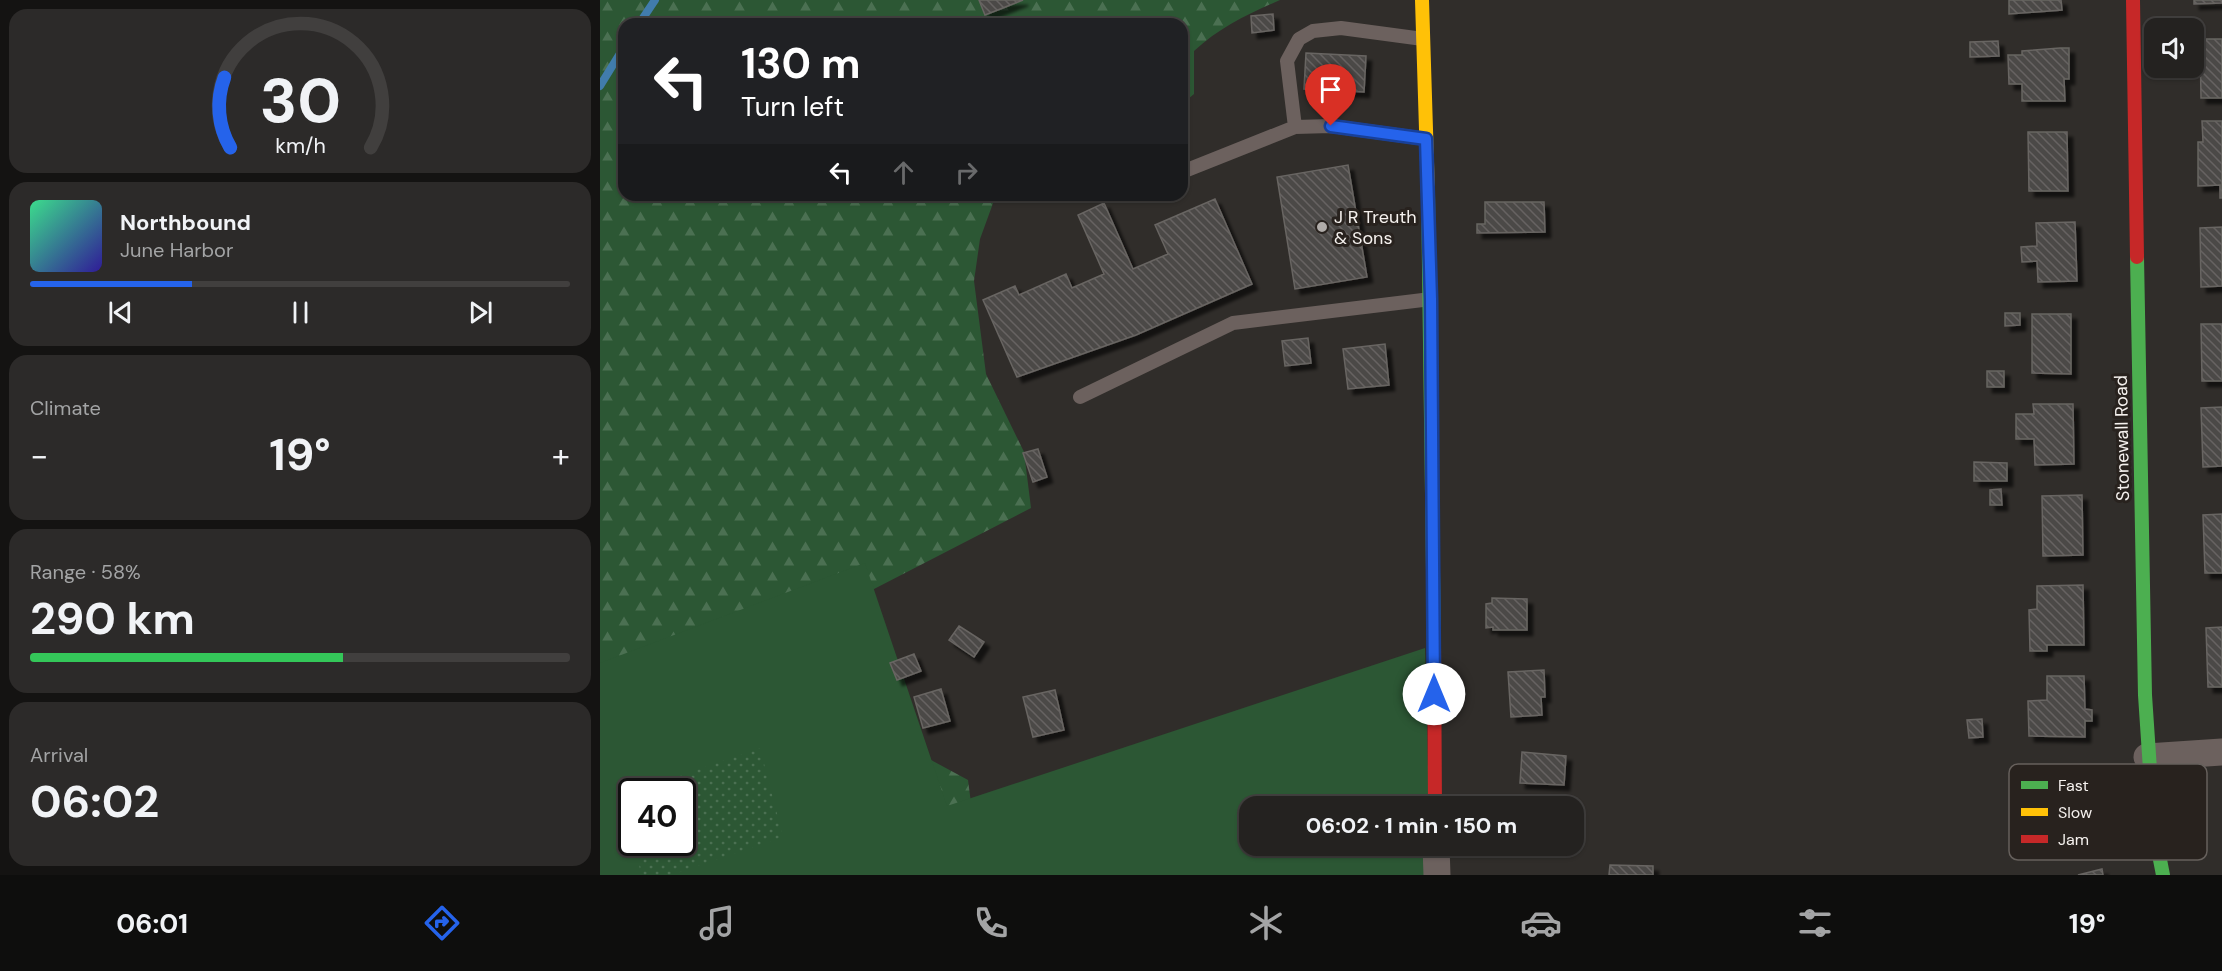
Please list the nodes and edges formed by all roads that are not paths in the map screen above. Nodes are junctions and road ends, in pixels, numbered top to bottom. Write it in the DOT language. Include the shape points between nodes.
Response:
graph roads {
  1 [pos="1422,0"];
  2 [pos="2133,0"];
  3 [pos="1423,39"];
  4 [pos="1295,127"];
  5 [pos="1426,139"];
  6 [pos="1188,170"];
  7 [pos="1431,299"];
  8 [pos="1080,397"];
  9 [pos="2222,753"];
  10 [pos="2147,757"];
  11 [pos="2148,764"];
  12 [pos="1435,796"];
  13 [pos="1436,856"];
  14 [pos="2160,860"];
  15 [pos="1437,875"];
  16 [pos="2163,875"];
  1 -- 3 [label="street"];
  2 -- 10 [label="street, Stonewall Road"];
  3 -- 4 [label="lane" via="1341,28 1313,31 1299,39 1287,61"];
  3 -- 5 [label="street"];
  4 -- 5 [label="lane" via="1331,126"];
  4 -- 6 [label="lane"];
  5 -- 7 [label="street"];
  7 -- 8 [label="lane" via="1233,323"];
  7 -- 12 [label="street"];
  9 -- 10 [label="street"];
  10 -- 11 [label="street, Stonewall Road"];
  13 -- 15 [label="street"];
  14 -- 16 [label="street, Stonewall Road"];
}
